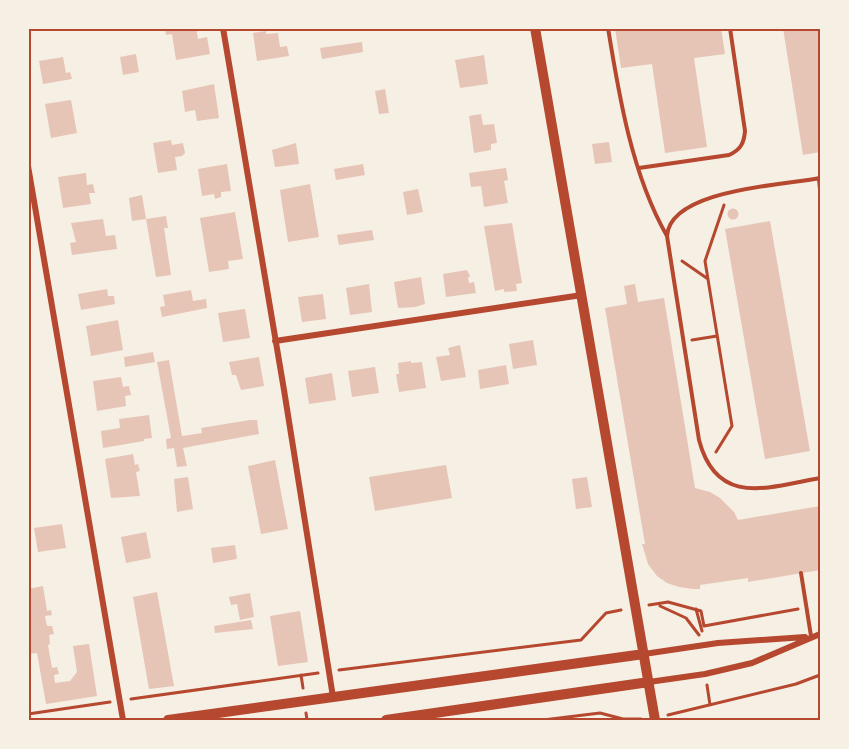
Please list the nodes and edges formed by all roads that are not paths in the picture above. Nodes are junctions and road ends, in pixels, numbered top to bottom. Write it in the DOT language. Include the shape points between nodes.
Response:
graph roads {
  1 [pos="223,28"];
  2 [pos="535,28"];
  3 [pos="608,28"];
  4 [pos="730,28"];
  5 [pos="28,166"];
  6 [pos="639,168"];
  7 [pos="820,179"];
  8 [pos="820,189"];
  9 [pos="667,236"];
  10 [pos="582,295"];
  11 [pos="276,341"];
  12 [pos="820,478"];
  13 [pos="801,573"];
  14 [pos="820,634"];
  15 [pos="811,636"];
  16 [pos="644,654"];
  17 [pos="649,682"];
  18 [pos="333,697"];
  19 [pos="660,718"];
  20 [pos="123,720"];
  21 [pos="168,720"];
  22 [pos="386,720"];
  1 -- 11 [label="street"];
  2 -- 10 [label="street"];
  3 -- 6 [label="lane" via="619,97"];
  4 -- 6 [label="lane" via="745,131 741,146 729,155"];
  5 -- 20 [label="street"];
  6 -- 9 [label="lane"];
  7 -- 8 [label="lane"];
  7 -- 9 [label="lane" via="728,193 689,207 671,220"];
  9 -- 12 [label="lane" via="699,440 708,464 726,481 746,489"];
  10 -- 11 [label="street"];
  10 -- 16 [label="street"];
  11 -- 18 [label="street"];
  13 -- 15 [label="lane"];
  14 -- 15 [label="street"];
  15 -- 16 [label="street" via="718,643"];
  15 -- 17 [label="street" via="752,663"];
  16 -- 17 [label="street"];
  16 -- 18 [label="street"];
  17 -- 19 [label="street"];
  17 -- 22 [label="street"];
  18 -- 21 [label="street"];
}
